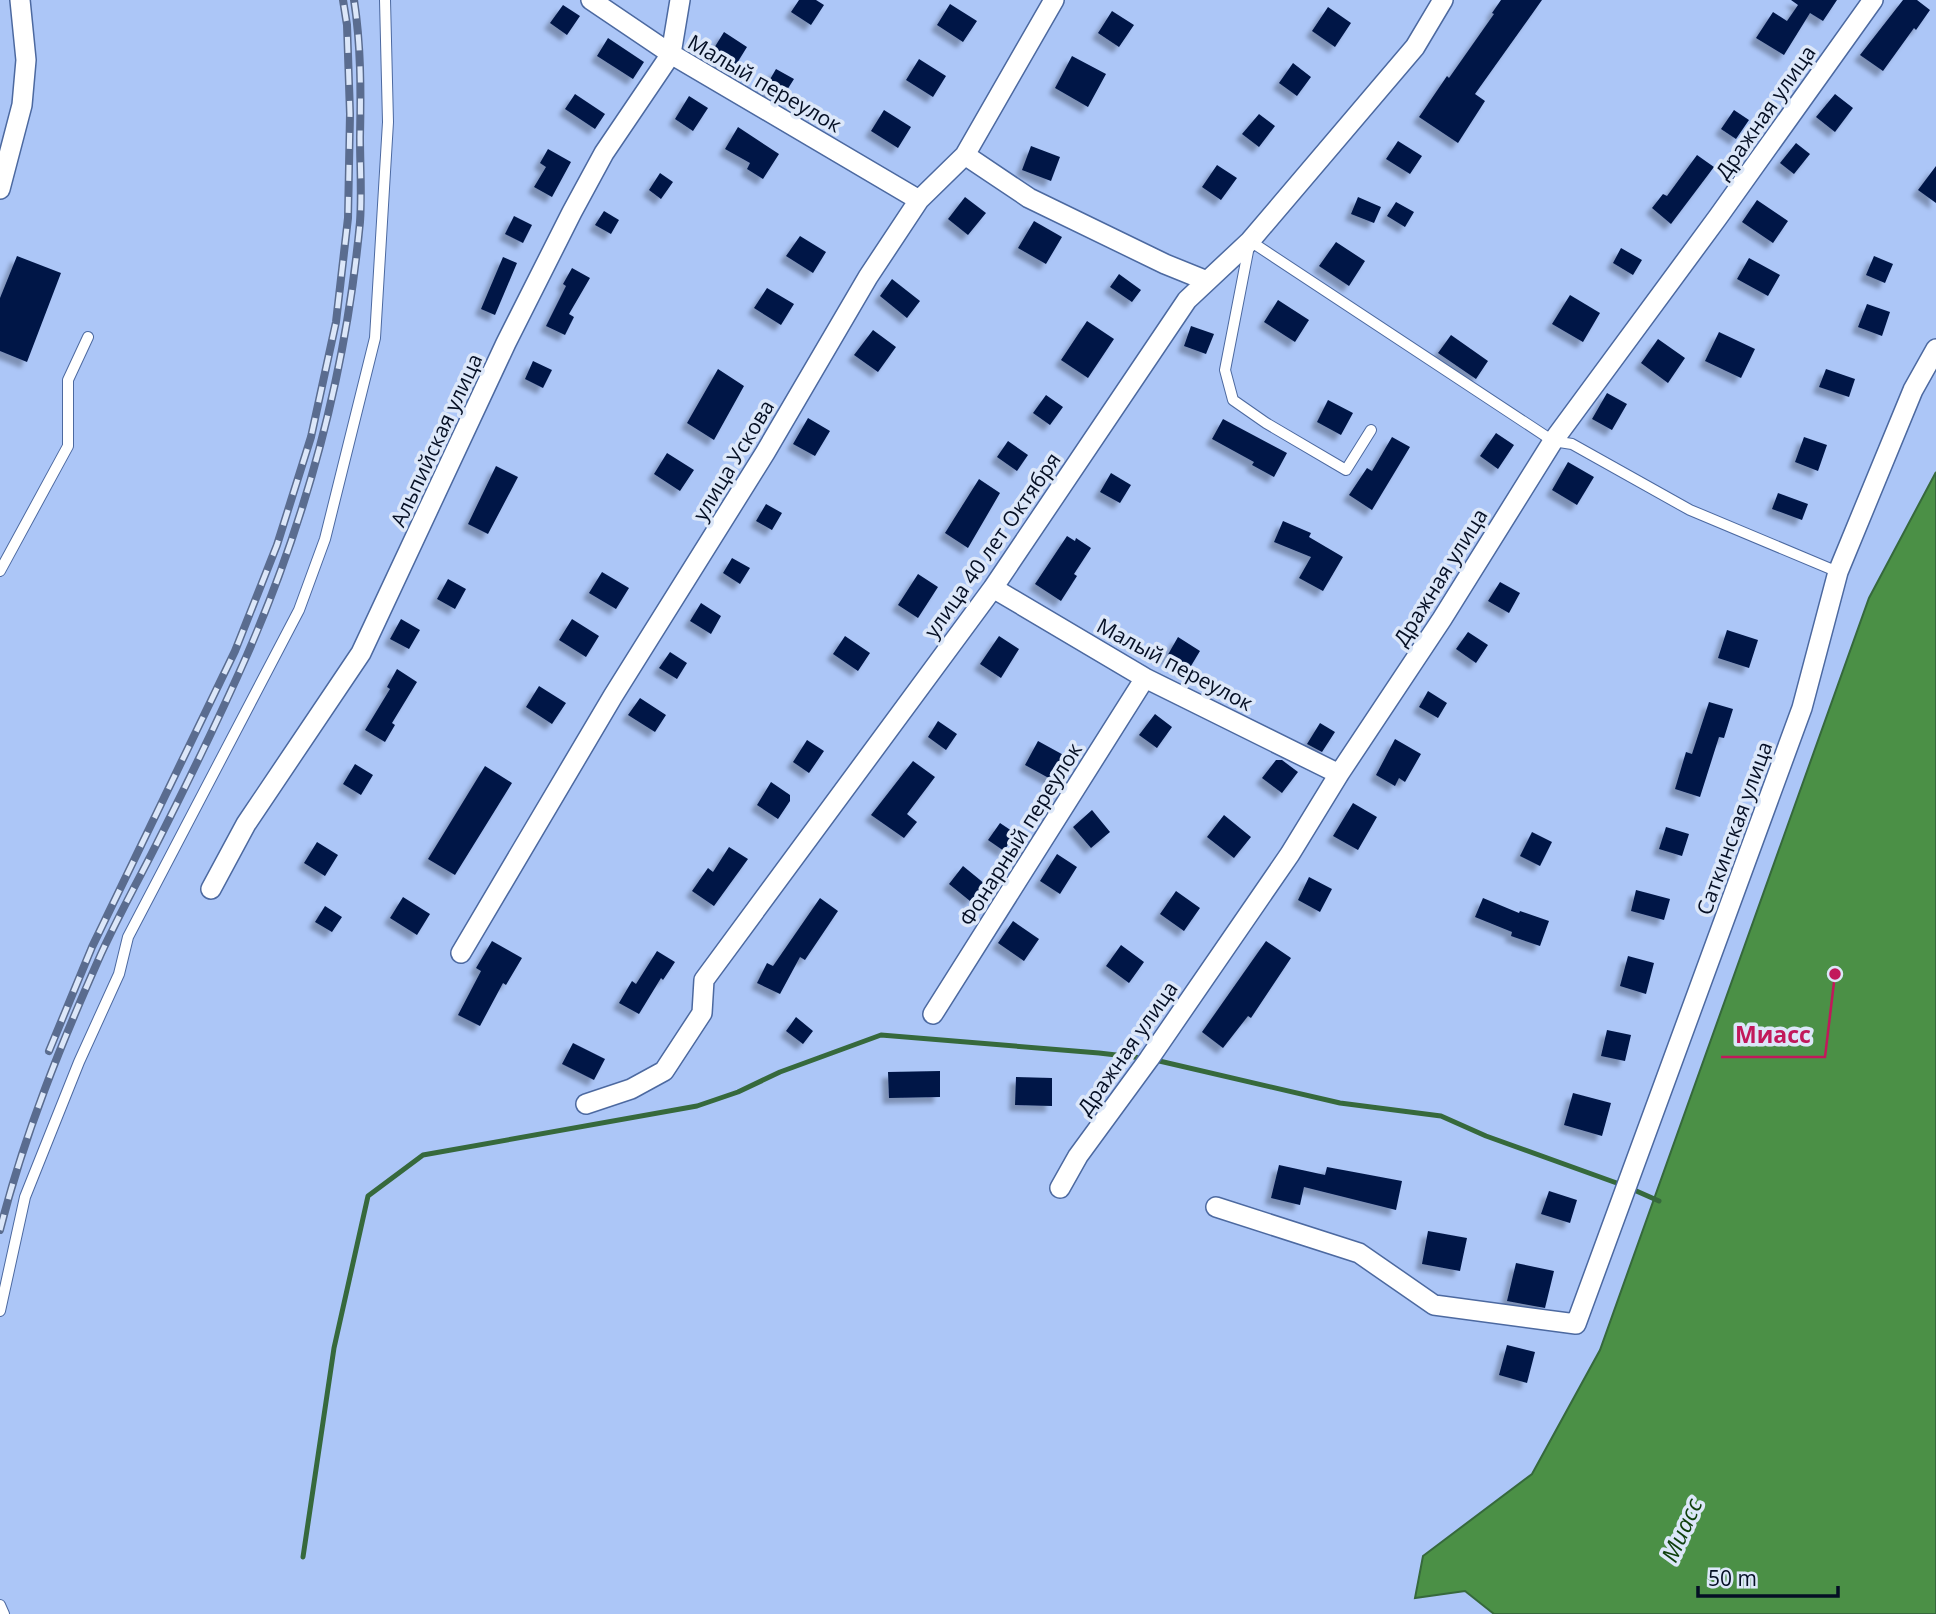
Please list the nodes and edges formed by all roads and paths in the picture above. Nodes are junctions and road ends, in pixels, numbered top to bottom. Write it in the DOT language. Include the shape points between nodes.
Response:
graph roads {
  1 [pos="20,0"];
  2 [pos="385,0"];
  3 [pos="591,0"];
  4 [pos="680,0"];
  5 [pos="1054,0"];
  6 [pos="1443,0"];
  7 [pos="1873,0"];
  8 [pos="671,54"];
  9 [pos="965,155"];
  10 [pos="0,189"];
  11 [pos="919,200"];
  12 [pos="1250,241"];
  13 [pos="1208,281"];
  14 [pos="88,337"];
  15 [pos="1936,349"];
  16 [pos="1371,430"];
  17 [pos="1553,441"];
  18 [pos="0,571"];
  19 [pos="1838,572"];
  20 [pos="993,588"];
  21 [pos="1145,678"];
  22 [pos="1339,774"];
  23 [pos="211,889"];
  24 [pos="461,953"];
  25 [pos="933,1014"];
  26 [pos="586,1104"];
  27 [pos="1060,1188"];
  28 [pos="1216,1206"];
  29 [pos="0,1311"];
  30 [pos="0,1605"];
  31 [pos="4,1614"];
  1 -- 10 [label="street" via="26,60 23,94"];
  2 -- 29 [label="lane" via="388,122 375,338 325,539 299,610 128,937 119,974 26,1197"];
  3 -- 8 [label="street, Малый переулок"];
  4 -- 8 [label="street, Альпийская улица"];
  5 -- 9 [label="street, улица Ускова"];
  6 -- 12 [label="street, улица 40 лет Октября" via="1415,47"];
  7 -- 17 [label="street, Дражная улица"];
  8 -- 11 [label="street, Малый переулок"];
  8 -- 23 [label="street, Альпийская улица" via="604,153 572,212 361,653 246,824"];
  9 -- 11 [label="street, улица Ускова"];
  9 -- 13 [label="street" via="1029,198"];
  11 -- 24 [label="street, улица Ускова" via="613,696"];
  12 -- 13 [label="street, улица 40 лет Октября"];
  12 -- 16 [label="lane" via="1224,370 1233,400 1346,470"];
  12 -- 17 [label="lane"];
  13 -- 20 [label="street, улица 40 лет Октября" via="1187,300"];
  14 -- 18 [label="lane" via="68,380 68,446"];
  15 -- 19 [label="street, Саткинская улица" via="1913,390"];
  17 -- 19 [label="lane" via="1572,444 1690,510"];
  17 -- 22 [label="street, Дражная улица" via="1443,619"];
  19 -- 28 [label="street, Саткинская улица" via="1802,708 1576,1324 1434,1304 1359,1253"];
  20 -- 21 [label="street, Малый переулок"];
  20 -- 26 [label="street, улица 40 лет Октября" via="704,980 702,1013 664,1071 631,1089"];
  21 -- 22 [label="street, Малый переулок"];
  21 -- 25 [label="street, Фонарный переулок"];
  22 -- 27 [label="street, Дражная улица" via="1290,855"];
  30 -- 31 [label="lane"];
}
